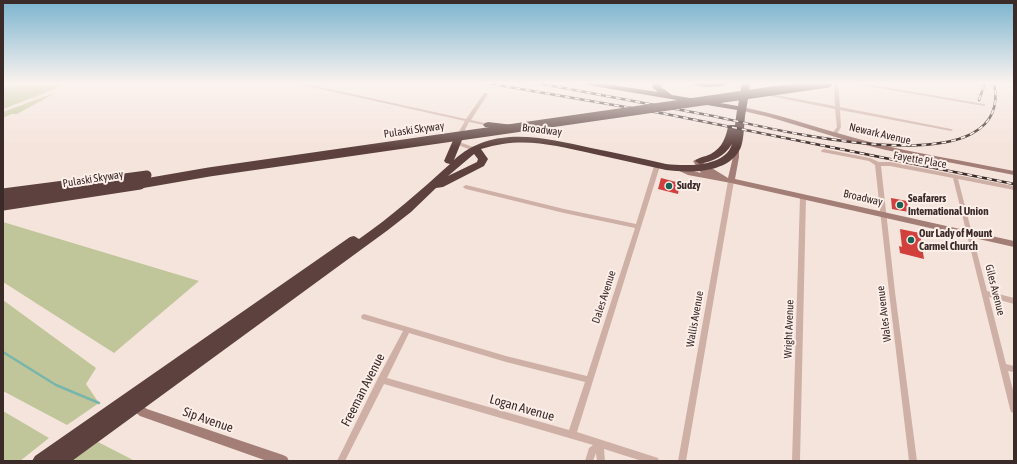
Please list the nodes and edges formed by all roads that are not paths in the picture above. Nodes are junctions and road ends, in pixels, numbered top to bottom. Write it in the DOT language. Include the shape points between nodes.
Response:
graph roads {
  1 [pos="397,105"];
  2 [pos="479,105"];
  3 [pos="651,105"];
  4 [pos="677,105"];
  5 [pos="715,105"];
  6 [pos="741,105"];
  7 [pos="821,105"];
  8 [pos="839,105"];
  9 [pos="839,108"];
  10 [pos="740,109"];
  11 [pos="468,120"];
  12 [pos="488,124"];
  13 [pos="950,130"];
  14 [pos="834,135"];
  15 [pos="547,136"];
  16 [pos="457,140"];
  17 [pos="483,140"];
  18 [pos="736,147"];
  19 [pos="470,148"];
  20 [pos="824,151"];
  21 [pos="449,161"];
  22 [pos="878,164"];
  23 [pos="700,165"];
  24 [pos="657,166"];
  25 [pos="679,169"];
  26 [pos="1014,173"];
  27 [pos="955,176"];
  28 [pos="711,178"];
  29 [pos="731,180"];
  30 [pos="466,187"];
  31 [pos="1014,188"];
  32 [pos="3,194"];
  33 [pos="804,197"];
  34 [pos="415,201"];
  35 [pos="3,205"];
  36 [pos="884,215"];
  37 [pos="637,226"];
  38 [pos="969,234"];
  39 [pos="1014,244"];
  40 [pos="984,293"];
  41 [pos="1014,301"];
  42 [pos="364,317"];
  43 [pos="407,330"];
  44 [pos="1003,366"];
  45 [pos="1014,369"];
  46 [pos="382,380"];
  47 [pos="589,380"];
  48 [pos="132,402"];
  49 [pos="1014,409"];
  50 [pos="572,435"];
  51 [pos="600,444"];
  52 [pos="40,461"];
  53 [pos="59,461"];
  54 [pos="283,461"];
  55 [pos="340,461"];
  56 [pos="589,461"];
  57 [pos="601,461"];
  58 [pos="655,461"];
  59 [pos="682,461"];
  60 [pos="796,461"];
  61 [pos="913,461"];
  1 -- 11 [label="street"];
  2 -- 11 [label="street"];
  3 -- 32 [label="highway, Pulaski Skyway, bridge"];
  4 -- 35 [label="highway, Pulaski Skyway, bridge" via="209,172"];
  5 -- 10 [label="highway"];
  6 -- 10 [label="highway"];
  7 -- 9 [label="street"];
  8 -- 9 [label="street"];
  9 -- 13 [label="street"];
  9 -- 14 [label="street" via="839,127"];
  10 -- 14 [label="street, Newark Avenue" via="769,114"];
  10 -- 18 [label="highway"];
  10 -- 23 [label="highway" via="728,145"];
  11 -- 12 [label="street"];
  11 -- 16 [label="street"];
  12 -- 15 [label="highway"];
  12 -- 17 [label="highway" via="491,132"];
  14 -- 26 [label="street, Newark Avenue"];
  15 -- 17 [label="highway" via="516,134"];
  15 -- 23 [label="highway, Broadway" via="662,161"];
  16 -- 19 [label="street"];
  16 -- 21 [label="highway"];
  17 -- 19 [label="highway"];
  18 -- 23 [label="highway" via="725,159"];
  18 -- 29 [label="street"];
  19 -- 21 [label="highway"];
  19 -- 24 [label="highway, Broadway" via="502,140 534,139"];
  19 -- 34 [label="highway"];
  19 -- 34 [label="highway" via="483,157 479,165 446,180"];
  20 -- 22 [label="street, Fayette Place" via="870,160"];
  21 -- 48 [label="highway" via="383,219"];
  22 -- 27 [label="street, Fayette Place"];
  22 -- 36 [label="street, Wales Avenue"];
  23 -- 25 [label="highway, Broadway"];
  23 -- 28 [label="street" via="704,174"];
  23 -- 29 [label="street, Broadway"];
  24 -- 25 [label="highway, Broadway"];
  24 -- 37 [label="street, Dales Avenue"];
  25 -- 28 [label="street, Broadway"];
  27 -- 31 [label="street, Fayette Place"];
  27 -- 38 [label="street, Giles Avenue"];
  28 -- 29 [label="street, Broadway"];
  29 -- 33 [label="street, Broadway"];
  29 -- 59 [label="street, Wallis Avenue"];
  30 -- 37 [label="street"];
  33 -- 36 [label="street, Broadway"];
  33 -- 60 [label="street, Wright Avenue"];
  34 -- 48 [label="highway" via="373,235"];
  36 -- 38 [label="street, Broadway"];
  36 -- 61 [label="street, Wales Avenue"];
  37 -- 47 [label="street, Dales Avenue"];
  38 -- 39 [label="street, Broadway"];
  38 -- 40 [label="street, Giles Avenue"];
  40 -- 41 [label="street"];
  40 -- 44 [label="street, Giles Avenue"];
  42 -- 43 [label="street"];
  43 -- 46 [label="street, Freeman Avenue"];
  43 -- 47 [label="street" via="506,360"];
  44 -- 45 [label="street"];
  44 -- 49 [label="street, Giles Avenue"];
  46 -- 50 [label="street, Logan Avenue"];
  46 -- 55 [label="street, Freeman Avenue"];
  47 -- 50 [label="street, Dales Avenue"];
  48 -- 52 [label="highway"];
  48 -- 53 [label="highway"];
  48 -- 54 [label="street, Sip Avenue" via="144,413"];
  50 -- 51 [label="street, Logan Avenue"];
  51 -- 56 [label="street" via="592,451"];
  51 -- 57 [label="street"];
  51 -- 58 [label="street, Logan Avenue"];
}
